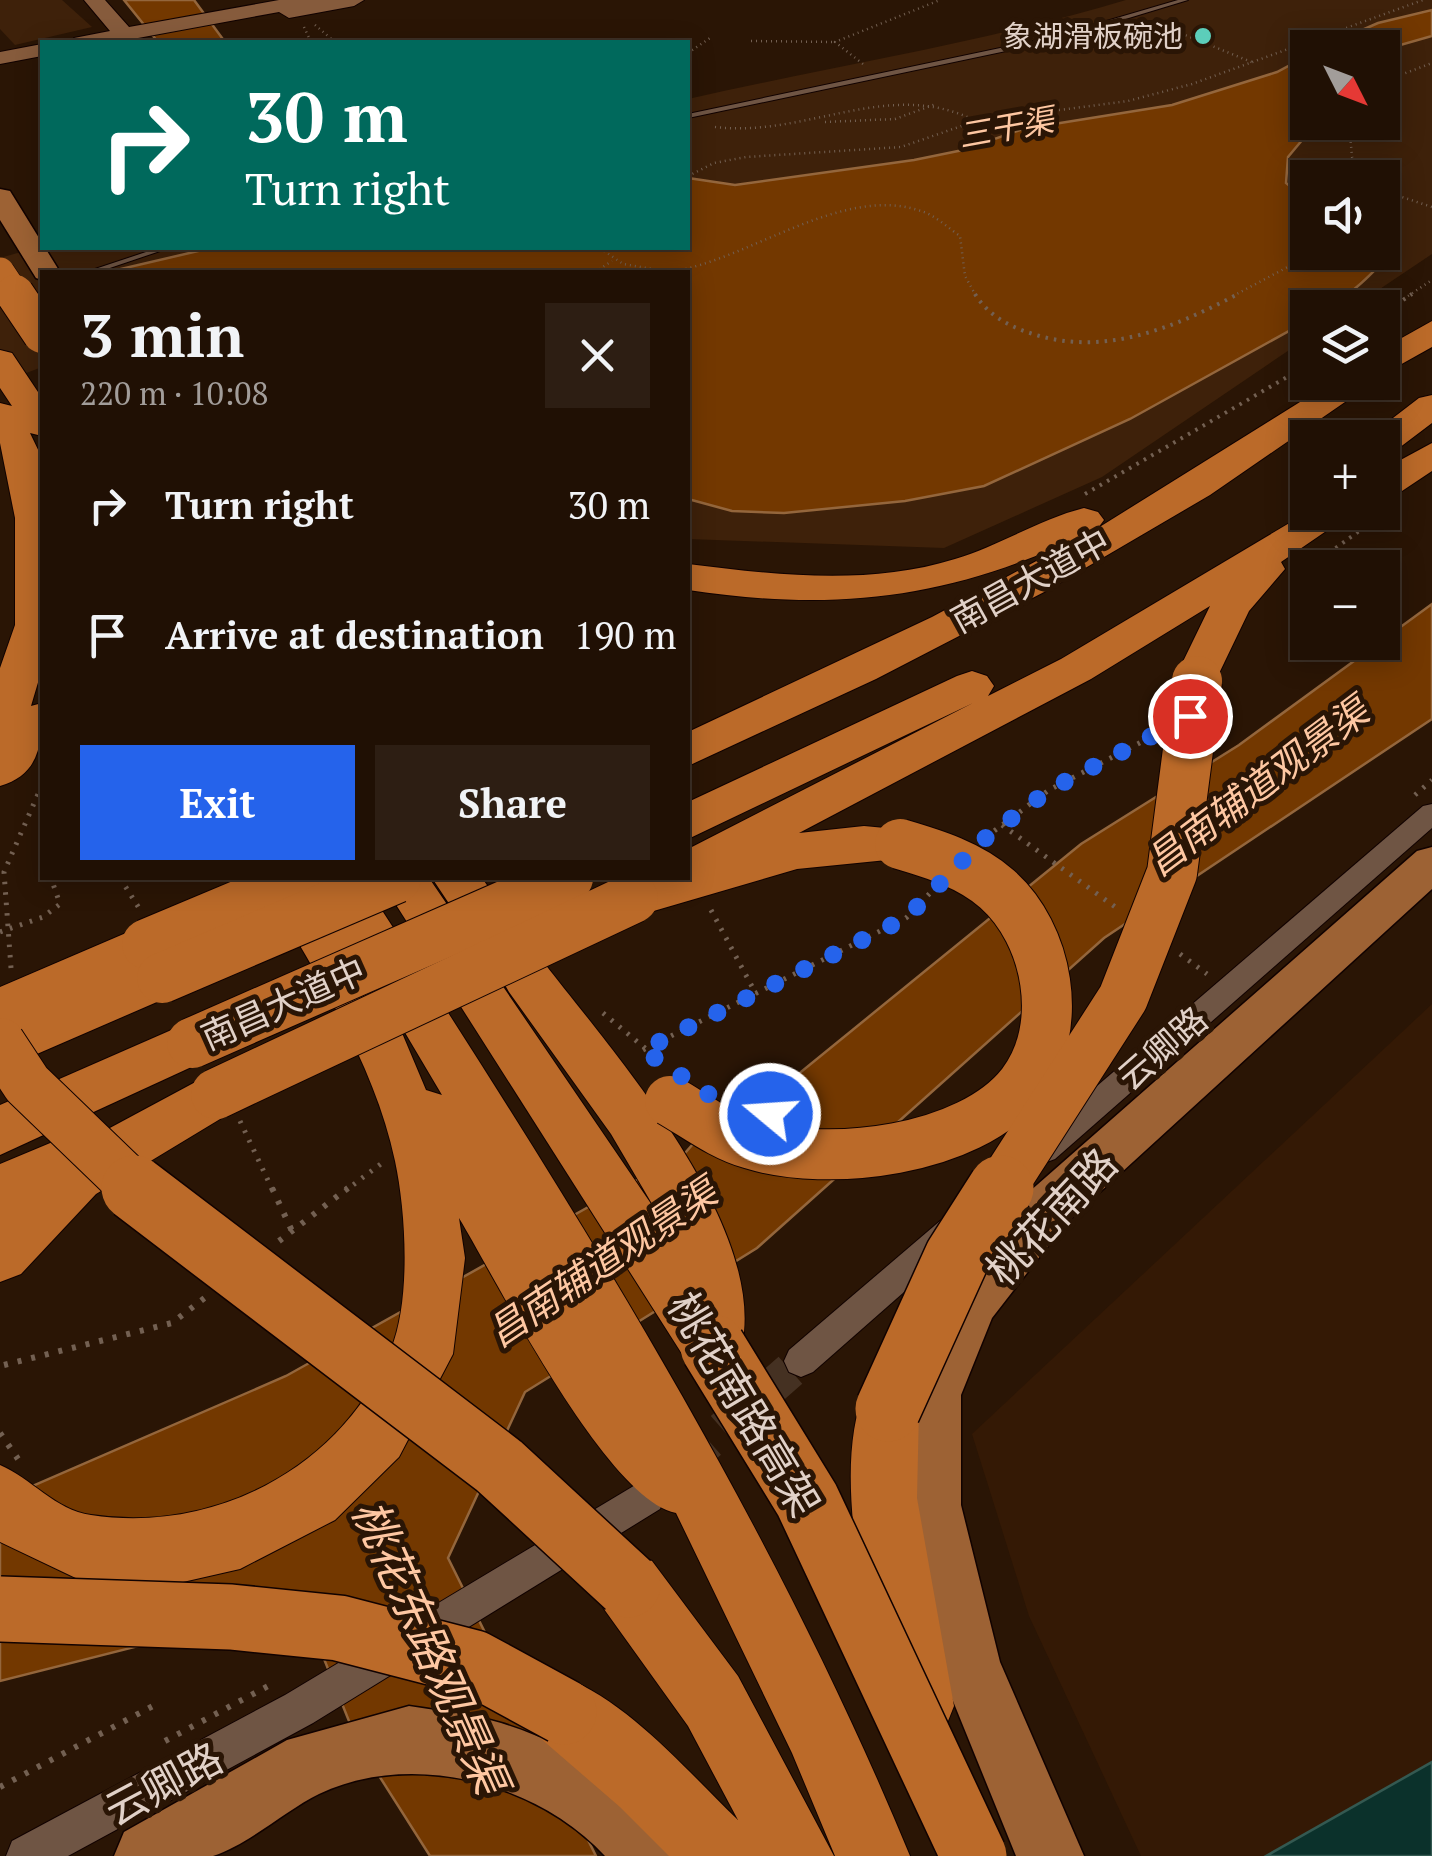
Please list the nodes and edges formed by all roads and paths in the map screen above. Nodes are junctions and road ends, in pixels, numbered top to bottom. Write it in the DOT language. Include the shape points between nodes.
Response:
graph roads {
  1 [pos="94,0"];
  2 [pos="310,0"];
  3 [pos="354,0"];
  4 [pos="940,0"];
  5 [pos="1184,0"];
  6 [pos="1422,0"];
  7 [pos="231,18"];
  8 [pos="1136,18"];
  9 [pos="134,37"];
  10 [pos="710,38"];
  11 [pos="102,40"];
  12 [pos="751,41"];
  13 [pos="835,42"];
  14 [pos="40,50"];
  15 [pos="690,53"];
  16 [pos="0,58"];
  17 [pos="40,58"];
  18 [pos="1254,62"];
  19 [pos="1432,63"];
  20 [pos="0,65"];
  21 [pos="877,75"];
  22 [pos="1400,75"];
  23 [pos="937,104"];
  24 [pos="690,116"];
  25 [pos="976,122"];
  26 [pos="807,124"];
  27 [pos="705,125"];
  28 [pos="690,167"];
  29 [pos="698,170"];
  30 [pos="690,175"];
  31 [pos="1400,196"];
  32 [pos="0,197"];
  33 [pos="1432,207"];
  34 [pos="0,242"];
  35 [pos="159,250"];
  36 [pos="602,250"];
  37 [pos="612,261"];
  38 [pos="1290,265"];
  39 [pos="41,270"];
  40 [pos="96,270"];
  41 [pos="598,270"];
  42 [pos="660,270"];
  43 [pos="40,271"];
  44 [pos="0,272"];
  45 [pos="690,272"];
  46 [pos="1432,280"];
  47 [pos="1400,302"];
  48 [pos="40,331"];
  49 [pos="1432,331"];
  50 [pos="1400,353"];
  51 [pos="0,360"];
  52 [pos="1290,375"];
  53 [pos="1332,400"];
  54 [pos="1432,406"];
  55 [pos="0,414"];
  56 [pos="1311,415"];
  57 [pos="1400,430"];
  58 [pos="32,437"];
  59 [pos="1432,454"];
  60 [pos="40,476"];
  61 [pos="1400,481"];
  62 [pos="1290,501"];
  63 [pos="1071,502"];
  64 [pos="1305,530"];
  65 [pos="1317,530"];
  66 [pos="1347,530"];
  67 [pos="1326,550"];
  68 [pos="698,580"];
  69 [pos="40,720"];
  70 [pos="0,731"];
  71 [pos="1155,735"];
  72 [pos="690,749"];
  73 [pos="0,770"];
  74 [pos="40,790"];
  75 [pos="1432,813"];
  76 [pos="690,821"];
  77 [pos="1002,824"];
  78 [pos="983,840"];
  79 [pos="1432,863"];
  80 [pos="690,869"];
  81 [pos="690,877"];
  82 [pos="944,878"];
  83 [pos="51,880"];
  84 [pos="285,880"];
  85 [pos="300,880"];
  86 [pos="337,880"];
  87 [pos="394,880"];
  88 [pos="402,880"];
  89 [pos="457,880"];
  90 [pos="563,880"];
  91 [pos="680,880"];
  92 [pos="653,888"];
  93 [pos="710,910"];
  94 [pos="1125,914"];
  95 [pos="8,929"];
  96 [pos="0,932"];
  97 [pos="1171,948"];
  98 [pos="155,961"];
  99 [pos="1210,976"];
  100 [pos="353,989"];
  101 [pos="756,994"];
  102 [pos="6,998"];
  103 [pos="592,1003"];
  104 [pos="0,1046"];
  105 [pos="643,1050"];
  106 [pos="216,1094"];
  107 [pos="644,1116"];
  108 [pos="0,1131"];
  109 [pos="392,1156"];
  110 [pos="0,1191"];
  111 [pos="514,1210"];
  112 [pos="277,1243"];
  113 [pos="0,1255"];
  114 [pos="217,1288"];
  115 [pos="801,1361"];
  116 [pos="4,1365"];
  117 [pos="647,1496"];
  118 [pos="0,1498"];
  119 [pos="0,1608"];
  120 [pos="153,1706"];
  121 [pos="305,1736"];
  122 [pos="926,1745"];
  123 [pos="0,1787"];
  124 [pos="27,1856"];
  125 [pos="148,1856"];
  126 [pos="651,1856"];
  127 [pos="721,1856"];
  128 [pos="797,1856"];
  129 [pos="872,1856"];
  130 [pos="974,1856"];
  131 [pos="1050,1856"];
  1 -- 9 [label="street"];
  2 -- 7 [label="street"];
  3 -- 7 [label="street"];
  4 -- 13 [label="path"];
  5 -- 8 [label="lane"];
  6 -- 18 [label="path"];
  7 -- 9 [label="street"];
  8 -- 18 [label="path"];
  8 -- 21 [label="lane"];
  9 -- 11 [label="street"];
  10 -- 15 [label="path"];
  12 -- 13 [label="path"];
  13 -- 21 [label="path"];
  14 -- 16 [label="street"];
  17 -- 20 [label="street"];
  18 -- 25 [label="path" via="1128,101"];
  19 -- 22 [label="path"];
  21 -- 24 [label="lane"];
  23 -- 25 [label="path"];
  23 -- 26 [label="path" via="913,102"];
  23 -- 26 [label="path" via="895,119"];
  25 -- 29 [label="path" via="901,147 746,158"];
  26 -- 27 [label="path" via="723,130"];
  28 -- 29 [label="path"];
  29 -- 30 [label="path"];
  31 -- 33 [label="path"];
  32 -- 39 [label="main road"];
  34 -- 43 [label="highway"];
  35 -- 40 [label="lane"];
  36 -- 37 [label="path"];
  37 -- 41 [label="path"];
  37 -- 42 [label="path"];
  38 -- 45 [label="path" via="1164,326 1117,341 1086,342 1040,336 1001,319 966,280 960,236 924,212 891,206 835,211"];
  44 -- 48 [label="highway, bridge"];
  46 -- 47 [label="path"];
  49 -- 50 [label="highway"];
  51 -- 58 [label="highway"];
  52 -- 63 [label="path"];
  53 -- 56 [label="highway, 南昌大道中"];
  54 -- 57 [label="highway"];
  55 -- 58 [label="highway"];
  56 -- 68 [label="highway" via="967,569 835,588"];
  56 -- 72 [label="highway, 南昌大道中" via="1082,555"];
  58 -- 60 [label="highway"];
  58 -- 70 [label="highway" via="36,625"];
  59 -- 61 [label="highway"];
  62 -- 76 [label="highway, 南昌大道中" via="1048,649"];
  64 -- 80 [label="highway" via="1076,669"];
  65 -- 122 [label="highway, bridge" via="1274,558 1231,606 1197,678 1172,874 1123,998 957,1257 888,1409 884,1498"];
  66 -- 67 [label="path"];
  69 -- 73 [label="highway"];
  71 -- 77 [label="path" via="1049,790"];
  74 -- 95 [label="path" via="4,872"];
  75 -- 115 [label="street, 云卿路"];
  77 -- 78 [label="path"];
  77 -- 94 [label="path"];
  79 -- 131 [label="main road, 桃花南路" via="1047,1208 972,1302 933,1395 932,1505 968,1664"];
  81 -- 107 [label="highway, bridge" via="842,842 900,844 968,870 1007,898 1034,941 1048,991 1043,1043 1023,1083 982,1117 935,1140 880,1151 814,1153 746,1143"];
  82 -- 101 [label="path" via="906,918"];
  83 -- 95 [label="path" via="60,904"];
  84 -- 100 [label="highway"];
  85 -- 98 [label="highway, bridge"];
  86 -- 111 [label="highway"];
  87 -- 98 [label="highway, 南昌大道中, bridge"];
  88 -- 107 [label="highway, 桃花南路高架"];
  89 -- 107 [label="highway" via="527,978"];
  90 -- 108 [label="highway, 南昌大道中, bridge"];
  91 -- 92 [label="highway, bridge"];
  92 -- 106 [label="highway, bridge"];
  93 -- 101 [label="path"];
  95 -- 96 [label="path"];
  95 -- 102 [label="path"];
  97 -- 99 [label="path"];
  98 -- 102 [label="highway"];
  98 -- 104 [label="highway, 南昌大道中"];
  100 -- 111 [label="highway"];
  100 -- 118 [label="highway" via="423,1160 436,1258 422,1354 378,1435 312,1497 240,1536 161,1554 82,1548 10,1512"];
  101 -- 105 [label="path"];
  103 -- 105 [label="path"];
  104 -- 128 [label="highway, bridge" via="27,1084 118,1176 500,1466 628,1585 713,1701"];
  105 -- 107 [label="path"];
  106 -- 110 [label="highway"];
  106 -- 113 [label="highway" via="76,1176"];
  107 -- 122 [label="highway, 桃花南路高架, bridge" via="713,1347 807,1500"];
  109 -- 112 [label="path"];
  111 -- 129 [label="highway" via="626,1401 720,1531 832,1757"];
  114 -- 116 [label="path" via="172,1323"];
  117 -- 121 [label="street, 云卿路" via="486,1597"];
  119 -- 127 [label="highway, bridge" via="339,1628 474,1664 564,1712"];
  120 -- 123 [label="path"];
  121 -- 124 [label="street, 云卿路"];
  121 -- 125 [label="main road"];
  121 -- 126 [label="main road" via="409,1738 500,1755 605,1807"];
  122 -- 130 [label="highway, 桃花南路高架, bridge"];
}
